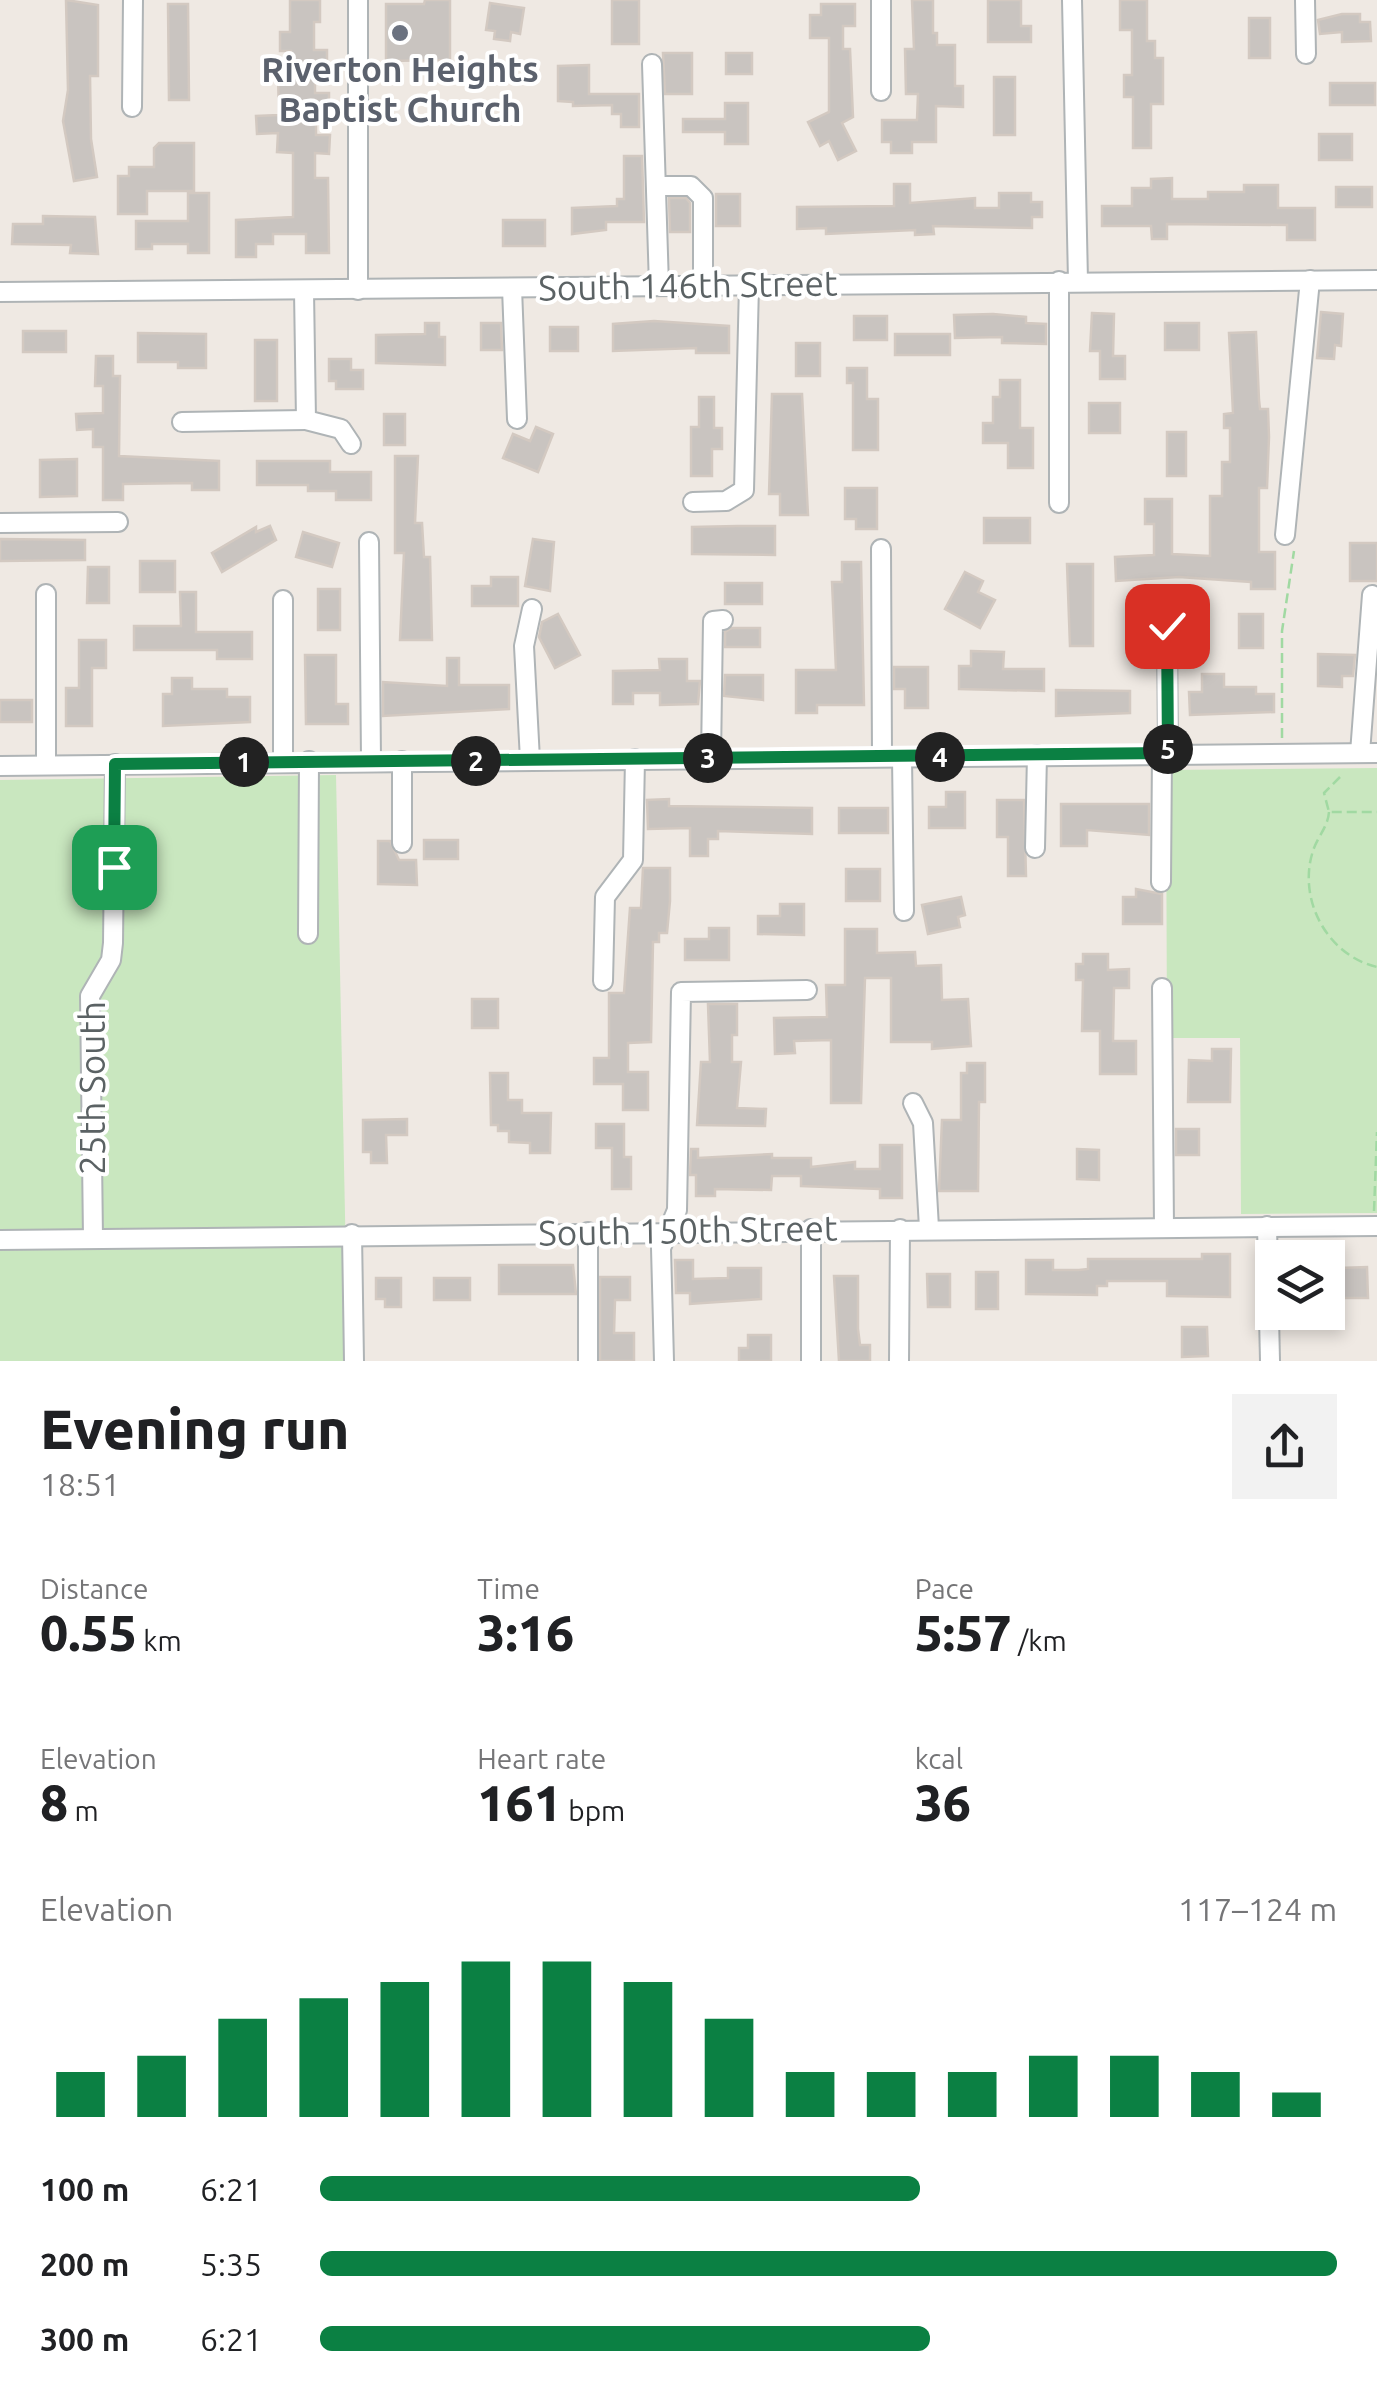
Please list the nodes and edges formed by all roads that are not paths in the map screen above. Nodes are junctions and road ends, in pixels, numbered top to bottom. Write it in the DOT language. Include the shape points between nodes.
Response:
graph roads {
  1 [pos="134,0"];
  2 [pos="358,0"];
  3 [pos="880,0"];
  4 [pos="1072,0"];
  5 [pos="1305,0"];
  6 [pos="1306,54"];
  7 [pos="652,64"];
  8 [pos="881,90"];
  9 [pos="132,107"];
  10 [pos="656,186"];
  11 [pos="1310,280"];
  12 [pos="1377,280"];
  13 [pos="1058,281"];
  14 [pos="1078,281"];
  15 [pos="703,285"];
  16 [pos="749,285"];
  17 [pos="659,286"];
  18 [pos="512,288"];
  19 [pos="358,290"];
  20 [pos="304,291"];
  21 [pos="0,292"];
  22 [pos="306,420"];
  23 [pos="517,420"];
  24 [pos="182,422"];
  25 [pos="350,444"];
  26 [pos="694,502"];
  27 [pos="1060,503"];
  28 [pos="118,522"];
  29 [pos="0,523"];
  30 [pos="1285,535"];
  31 [pos="369,542"];
  32 [pos="880,548"];
  33 [pos="46,594"];
  34 [pos="1372,595"];
  35 [pos="282,600"];
  36 [pos="532,609"];
  37 [pos="723,620"];
  38 [pos="1167,626"];
  39 [pos="1165,753"];
  40 [pos="1368,753"];
  41 [pos="1037,755"];
  42 [pos="902,757"];
  43 [pos="712,758"];
  44 [pos="882,758"];
  45 [pos="636,759"];
  46 [pos="530,760"];
  47 [pos="283,761"];
  48 [pos="309,761"];
  49 [pos="371,761"];
  50 [pos="402,761"];
  51 [pos="46,764"];
  52 [pos="115,764"];
  53 [pos="0,766"];
  54 [pos="402,843"];
  55 [pos="1035,848"];
  56 [pos="1162,882"];
  57 [pos="904,910"];
  58 [pos="308,934"];
  59 [pos="603,981"];
  60 [pos="1162,988"];
  61 [pos="807,990"];
  62 [pos="913,1103"];
  63 [pos="1374,1220"];
  64 [pos="1267,1226"];
  65 [pos="1164,1227"];
  66 [pos="929,1228"];
  67 [pos="811,1229"];
  68 [pos="900,1229"];
  69 [pos="670,1231"];
  70 [pos="588,1232"];
  71 [pos="352,1234"];
  72 [pos="93,1238"];
  73 [pos="0,1240"];
  74 [pos="354,1361"];
  75 [pos="588,1361"];
  76 [pos="664,1361"];
  77 [pos="811,1361"];
  78 [pos="900,1361"];
  79 [pos="1270,1361"];
  1 -- 9 [label="street"];
  2 -- 19 [label="street"];
  3 -- 8 [label="street"];
  4 -- 14 [label="street"];
  5 -- 6 [label="street"];
  7 -- 10 [label="street"];
  10 -- 15 [label="street" via="691,186 703,198"];
  10 -- 17 [label="street"];
  11 -- 12 [label="street, South 146th Street"];
  11 -- 14 [label="street, South 146th Street"];
  11 -- 30 [label="street"];
  13 -- 14 [label="street, South 146th Street"];
  13 -- 16 [label="street, South 146th Street"];
  13 -- 27 [label="street"];
  15 -- 16 [label="street, South 146th Street"];
  15 -- 17 [label="street, South 146th Street"];
  16 -- 26 [label="street" via="744,490 726,502"];
  17 -- 18 [label="street, South 146th Street"];
  18 -- 19 [label="street, South 146th Street"];
  18 -- 23 [label="street"];
  19 -- 20 [label="street, South 146th Street"];
  20 -- 21 [label="street, South 146th Street"];
  20 -- 22 [label="street"];
  22 -- 24 [label="street"];
  22 -- 25 [label="street" via="341,429"];
  28 -- 29 [label="street"];
  31 -- 49 [label="street"];
  32 -- 44 [label="street"];
  33 -- 51 [label="street"];
  34 -- 40 [label="street"];
  35 -- 47 [label="street"];
  36 -- 46 [label="street" via="524,646"];
  37 -- 43 [label="street" via="713,621"];
  38 -- 39 [label="street"];
  39 -- 40 [label="street"];
  39 -- 41 [label="street"];
  39 -- 56 [label="street"];
  41 -- 42 [label="street"];
  41 -- 55 [label="street"];
  42 -- 44 [label="street"];
  42 -- 57 [label="street"];
  43 -- 44 [label="street"];
  43 -- 45 [label="street"];
  45 -- 46 [label="street"];
  45 -- 59 [label="street" via="634,860 605,897"];
  46 -- 50 [label="street"];
  47 -- 48 [label="street"];
  47 -- 52 [label="street"];
  48 -- 49 [label="street"];
  48 -- 58 [label="street"];
  49 -- 50 [label="street"];
  50 -- 54 [label="street"];
  51 -- 52 [label="street"];
  51 -- 53 [label="street"];
  52 -- 72 [label="street, 25th South" via="114,942 112,960 90,996"];
  60 -- 65 [label="street"];
  61 -- 69 [label="street" via="681,992 677,1210"];
  62 -- 66 [label="street" via="923,1123"];
  63 -- 64 [label="street, South 150th Street"];
  64 -- 65 [label="street, South 150th Street"];
  64 -- 79 [label="street"];
  65 -- 66 [label="street, South 150th Street"];
  66 -- 68 [label="street, South 150th Street"];
  67 -- 68 [label="street, South 150th Street"];
  67 -- 69 [label="street, South 150th Street"];
  67 -- 77 [label="street"];
  68 -- 78 [label="street"];
  69 -- 70 [label="street, South 150th Street"];
  69 -- 76 [label="street" via="660,1248"];
  70 -- 71 [label="street, South 150th Street"];
  70 -- 75 [label="street"];
  71 -- 72 [label="street, South 150th Street"];
  71 -- 74 [label="street"];
  72 -- 73 [label="street, South 150th Street"];
}
